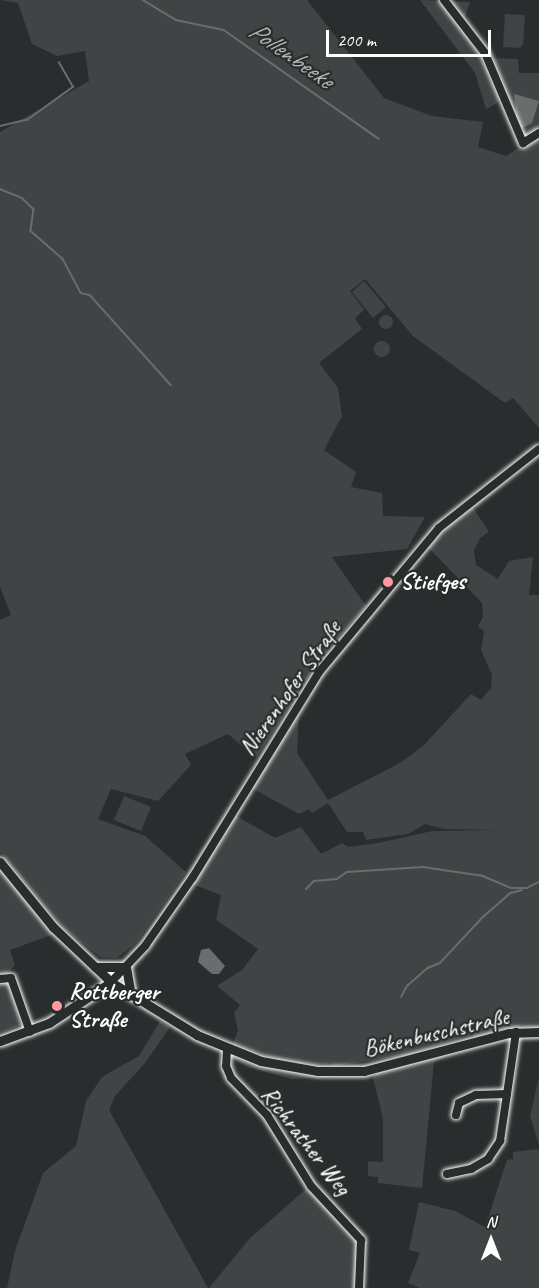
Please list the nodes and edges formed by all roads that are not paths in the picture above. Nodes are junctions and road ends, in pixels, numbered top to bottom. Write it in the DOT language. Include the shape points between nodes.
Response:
graph roads {
  1 [pos="444,0"];
  2 [pos="539,133"];
  3 [pos="539,449"];
  4 [pos="0,862"];
  5 [pos="95,967"];
  6 [pos="126,967"];
  7 [pos="0,979"];
  8 [pos="111,982"];
  9 [pos="93,996"];
  10 [pos="132,997"];
  11 [pos="30,1032"];
  12 [pos="516,1032"];
  13 [pos="539,1032"];
  14 [pos="0,1041"];
  15 [pos="227,1049"];
  16 [pos="507,1094"];
  17 [pos="456,1115"];
  18 [pos="447,1174"];
  19 [pos="358,1288"];
  1 -- 2 [label="street" via="485,52 523,143"];
  3 -- 6 [label="street, Nierenhofer Straße" via="439,528 319,672 193,877"];
  4 -- 5 [label="main road" via="53,927"];
  5 -- 6 [label="main road"];
  5 -- 8 [label="main road"];
  5 -- 9 [label="main road" via="98,983"];
  6 -- 8 [label="street, Nierenhofer Straße"];
  6 -- 10 [label="main road"];
  7 -- 11 [label="street" via="10,978"];
  8 -- 9 [label="main road"];
  8 -- 10 [label="main road, Bökenbuschstraße"];
  9 -- 11 [label="main road"];
  10 -- 15 [label="main road, Bökenbuschstraße"];
  11 -- 14 [label="main road"];
  12 -- 13 [label="main road, Bökenbuschstraße"];
  12 -- 15 [label="main road, Bökenbuschstraße" via="399,1064 346,1072 281,1066"];
  12 -- 16 [label="street"];
  15 -- 19 [label="street, Richrather Weg" via="231,1078 267,1115 317,1193 361,1239"];
  16 -- 17 [label="street" via="476,1095 459,1103"];
  16 -- 18 [label="street" via="500,1141 488,1159 471,1169"];
}
